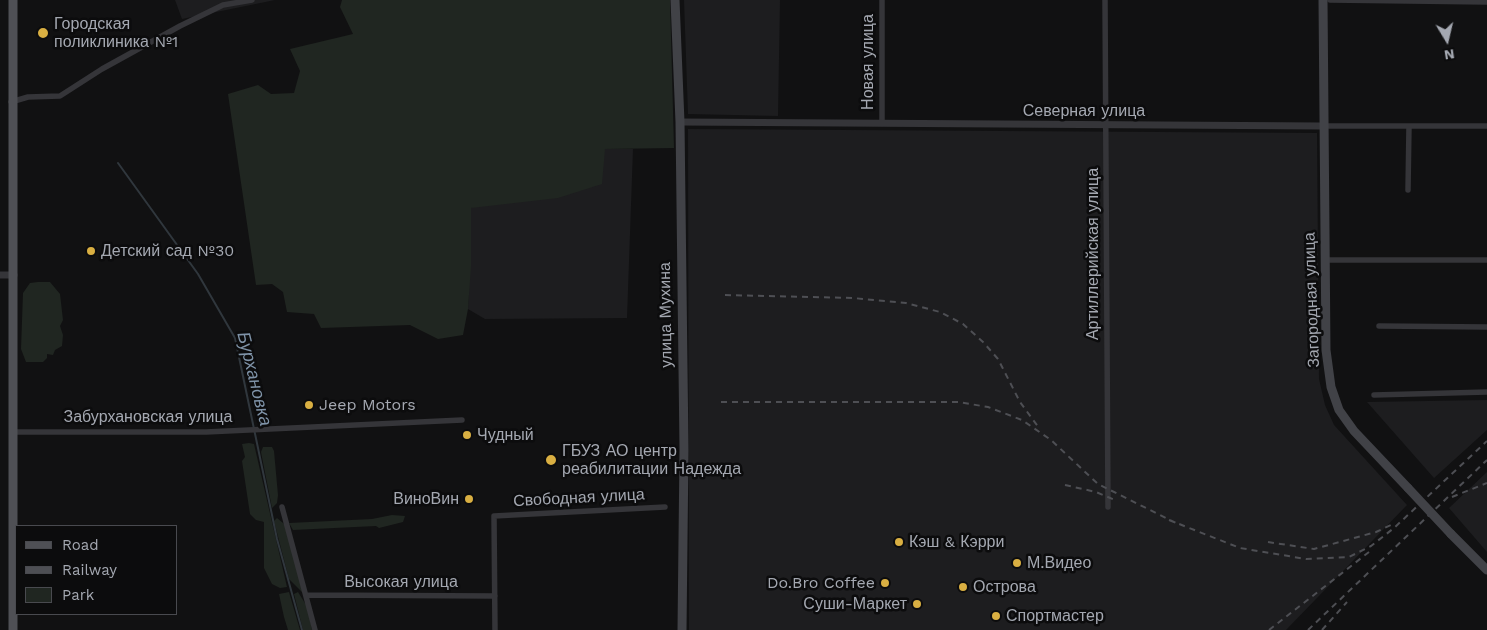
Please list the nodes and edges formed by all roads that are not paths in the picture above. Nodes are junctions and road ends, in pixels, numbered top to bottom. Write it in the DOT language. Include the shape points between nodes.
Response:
graph roads {
  1 [pos="13,0"];
  2 [pos="252,0"];
  3 [pos="675,0"];
  4 [pos="882,0"];
  5 [pos="1105,0"];
  6 [pos="1323,0"];
  7 [pos="1330,0"];
  8 [pos="1487,2"];
  9 [pos="11,102"];
  10 [pos="680,122"];
  11 [pos="882,123"];
  12 [pos="1106,125"];
  13 [pos="1323,126"];
  14 [pos="1409,126"];
  15 [pos="1487,126"];
  16 [pos="1408,190"];
  17 [pos="1324,260"];
  18 [pos="1487,260"];
  19 [pos="0,275"];
  20 [pos="14,275"];
  21 [pos="1380,326"];
  22 [pos="1487,327"];
  23 [pos="1487,392"];
  24 [pos="1374,395"];
  25 [pos="462,420"];
  26 [pos="14,432"];
  27 [pos="282,507"];
  28 [pos="665,507"];
  29 [pos="1108,507"];
  30 [pos="1487,570"];
  31 [pos="307,595"];
  32 [pos="495,596"];
  33 [pos="13,630"];
  34 [pos="314,630"];
  35 [pos="495,630"];
  36 [pos="682,630"];
  1 -- 9 [label="main road"];
  2 -- 9 [label="street" via="223,5 180,26 60,96 28,97"];
  3 -- 10 [label="main road, улица Мухина"];
  4 -- 11 [label="street, Новая улица"];
  5 -- 12 [label="street, Артиллерийская улица"];
  6 -- 13 [label="main road, Загородная улица"];
  7 -- 8 [label="street"];
  9 -- 20 [label="main road"];
  10 -- 11 [label="street, Северная улица"];
  10 -- 36 [label="main road, улица Мухина" via="684,450"];
  11 -- 12 [label="street, Северная улица"];
  12 -- 13 [label="street, Северная улица"];
  12 -- 29 [label="street, Артиллерийская улица"];
  13 -- 14 [label="street, Северная улица"];
  13 -- 17 [label="main road, Загородная улица"];
  14 -- 15 [label="street, Северная улица"];
  14 -- 16 [label="street"];
  17 -- 18 [label="street"];
  17 -- 30 [label="main road, Загородная улица, bridge" via="1326,350 1331,387 1339,410 1354,430"];
  19 -- 20 [label="street"];
  20 -- 26 [label="main road"];
  21 -- 22 [label="street"];
  23 -- 24 [label="street"];
  25 -- 26 [label="street, Забурхановская улица" via="192,433"];
  26 -- 33 [label="main road"];
  27 -- 31 [label="street"];
  28 -- 32 [label="street, Свободная улица" via="494,516"];
  31 -- 32 [label="street, Высокая улица"];
  31 -- 34 [label="street"];
  32 -- 35 [label="street"];
}
